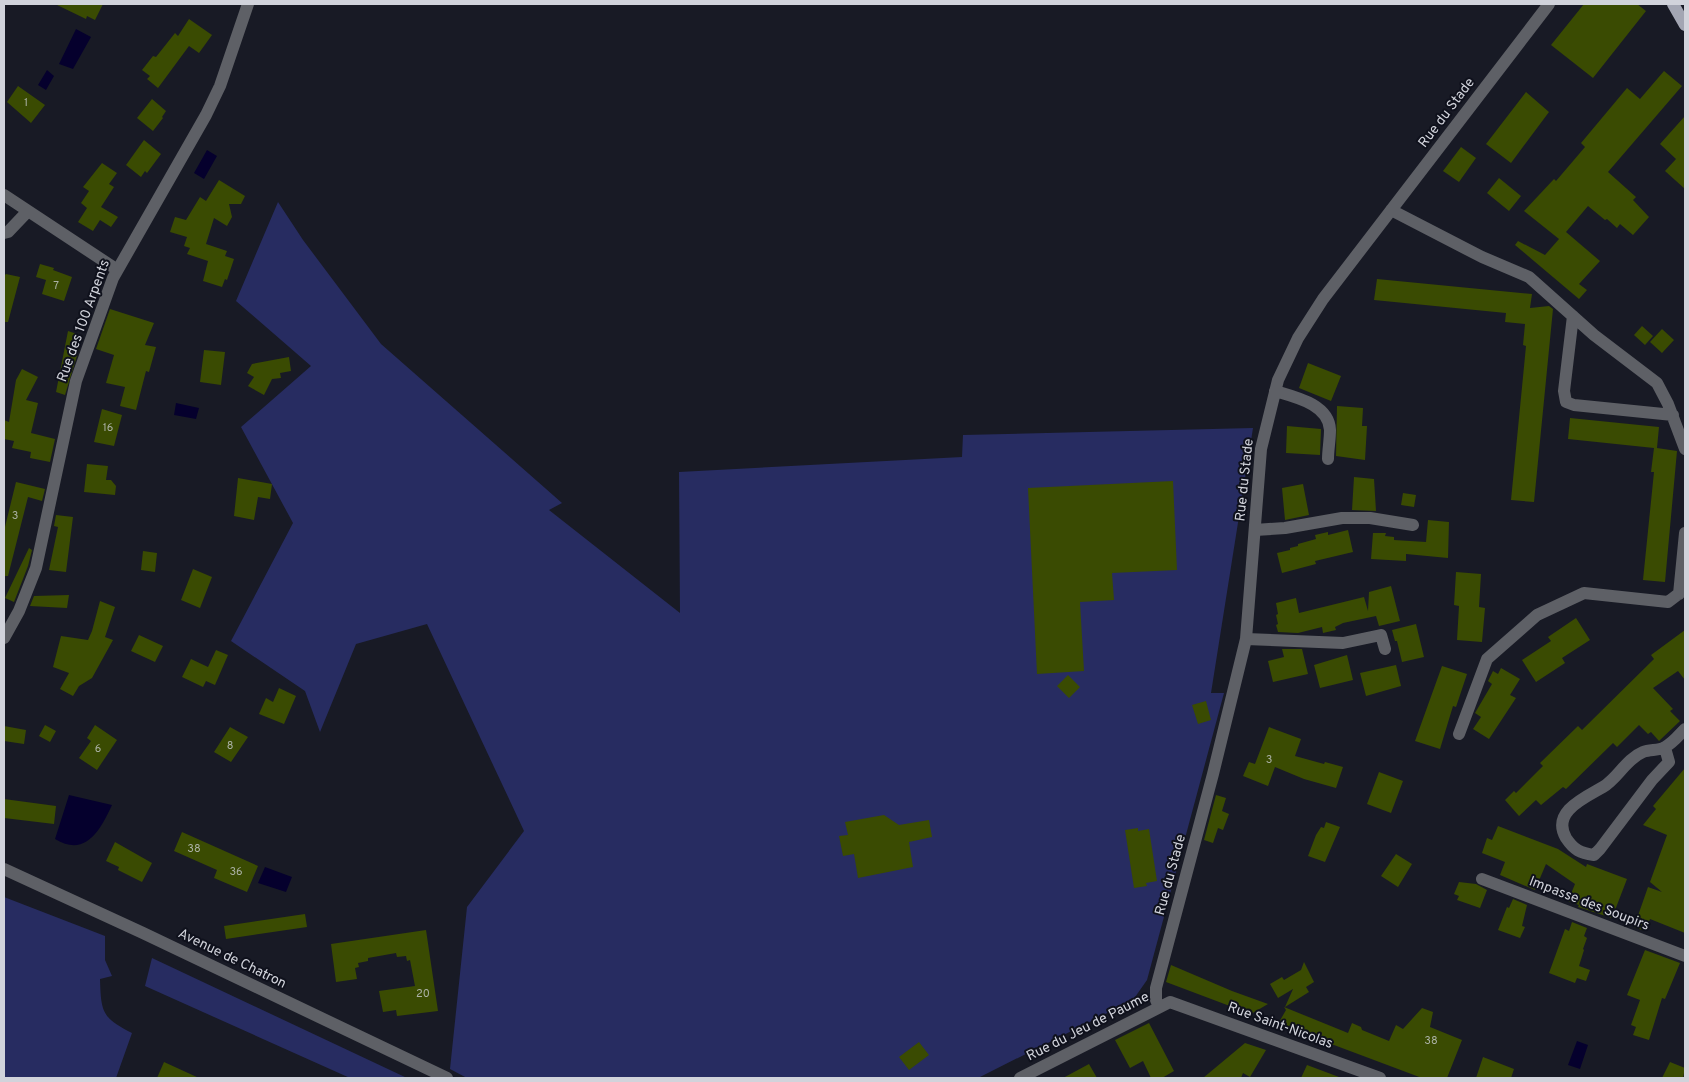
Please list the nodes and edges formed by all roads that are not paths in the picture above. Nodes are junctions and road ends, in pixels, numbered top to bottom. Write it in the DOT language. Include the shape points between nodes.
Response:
graph roads {
  1 [pos="248,4"];
  2 [pos="1549,4"];
  3 [pos="1673,4"];
  4 [pos="1680,4"];
  5 [pos="1685,20"];
  6 [pos="1685,25"];
  7 [pos="4,195"];
  8 [pos="1391,210"];
  9 [pos="28,211"];
  10 [pos="4,233"];
  11 [pos="116,269"];
  12 [pos="1573,316"];
  13 [pos="1275,391"];
  14 [pos="1673,415"];
  15 [pos="1685,449"];
  16 [pos="1328,459"];
  17 [pos="1413,526"];
  18 [pos="1255,530"];
  19 [pos="1685,534"];
  20 [pos="1682,592"];
  21 [pos="4,638"];
  22 [pos="1246,639"];
  23 [pos="1385,649"];
  24 [pos="1685,729"];
  25 [pos="1459,734"];
  26 [pos="1665,748"];
  27 [pos="4,869"];
  28 [pos="1482,879"];
  29 [pos="1685,956"];
  30 [pos="1165,1005"];
  31 [pos="447,1078"];
  32 [pos="1020,1078"];
  33 [pos="1380,1078"];
  1 -- 11 [label="street, Rue des 100 Arpents" via="220,86 206,115"];
  2 -- 8 [label="street, Rue du Stade"];
  3 -- 6 [label="main road"];
  4 -- 5 [label="main road"];
  7 -- 9 [label="street"];
  8 -- 12 [label="street" via="1482,257 1529,277"];
  8 -- 13 [label="street, Rue du Stade" via="1298,338"];
  9 -- 10 [label="street"];
  9 -- 11 [label="street"];
  11 -- 21 [label="street, Rue des 100 Arpents" via="76,381 36,568"];
  12 -- 14 [label="street" via="1657,383"];
  12 -- 14 [label="street" via="1564,391 1566,402"];
  13 -- 16 [label="street" via="1316,406 1327,418 1330,429"];
  13 -- 18 [label="street, Rue du Stade" via="1261,449"];
  14 -- 15 [label="street"];
  17 -- 18 [label="street" via="1370,518 1342,518"];
  18 -- 22 [label="street, Rue du Stade"];
  19 -- 20 [label="street"];
  20 -- 25 [label="street" via="1668,602 1584,593 1537,615 1487,659"];
  22 -- 23 [label="street" via="1343,642 1380,635"];
  22 -- 30 [label="street, Rue du Stade" via="1156,988 1156,1000"];
  24 -- 26 [label="street"];
  26 -- 26 [label="street" via="1643,752 1604,786 1583,796 1569,810 1562,820 1562,831 1572,848 1594,855 1600,849 1669,762"];
  27 -- 31 [label="street, Avenue de Chatron"];
  28 -- 29 [label="street, Impasse des Soupirs"];
  30 -- 32 [label="street, Rue du Jeu de Paume"];
  30 -- 33 [label="street, Rue Saint-Nicolas"];
}
